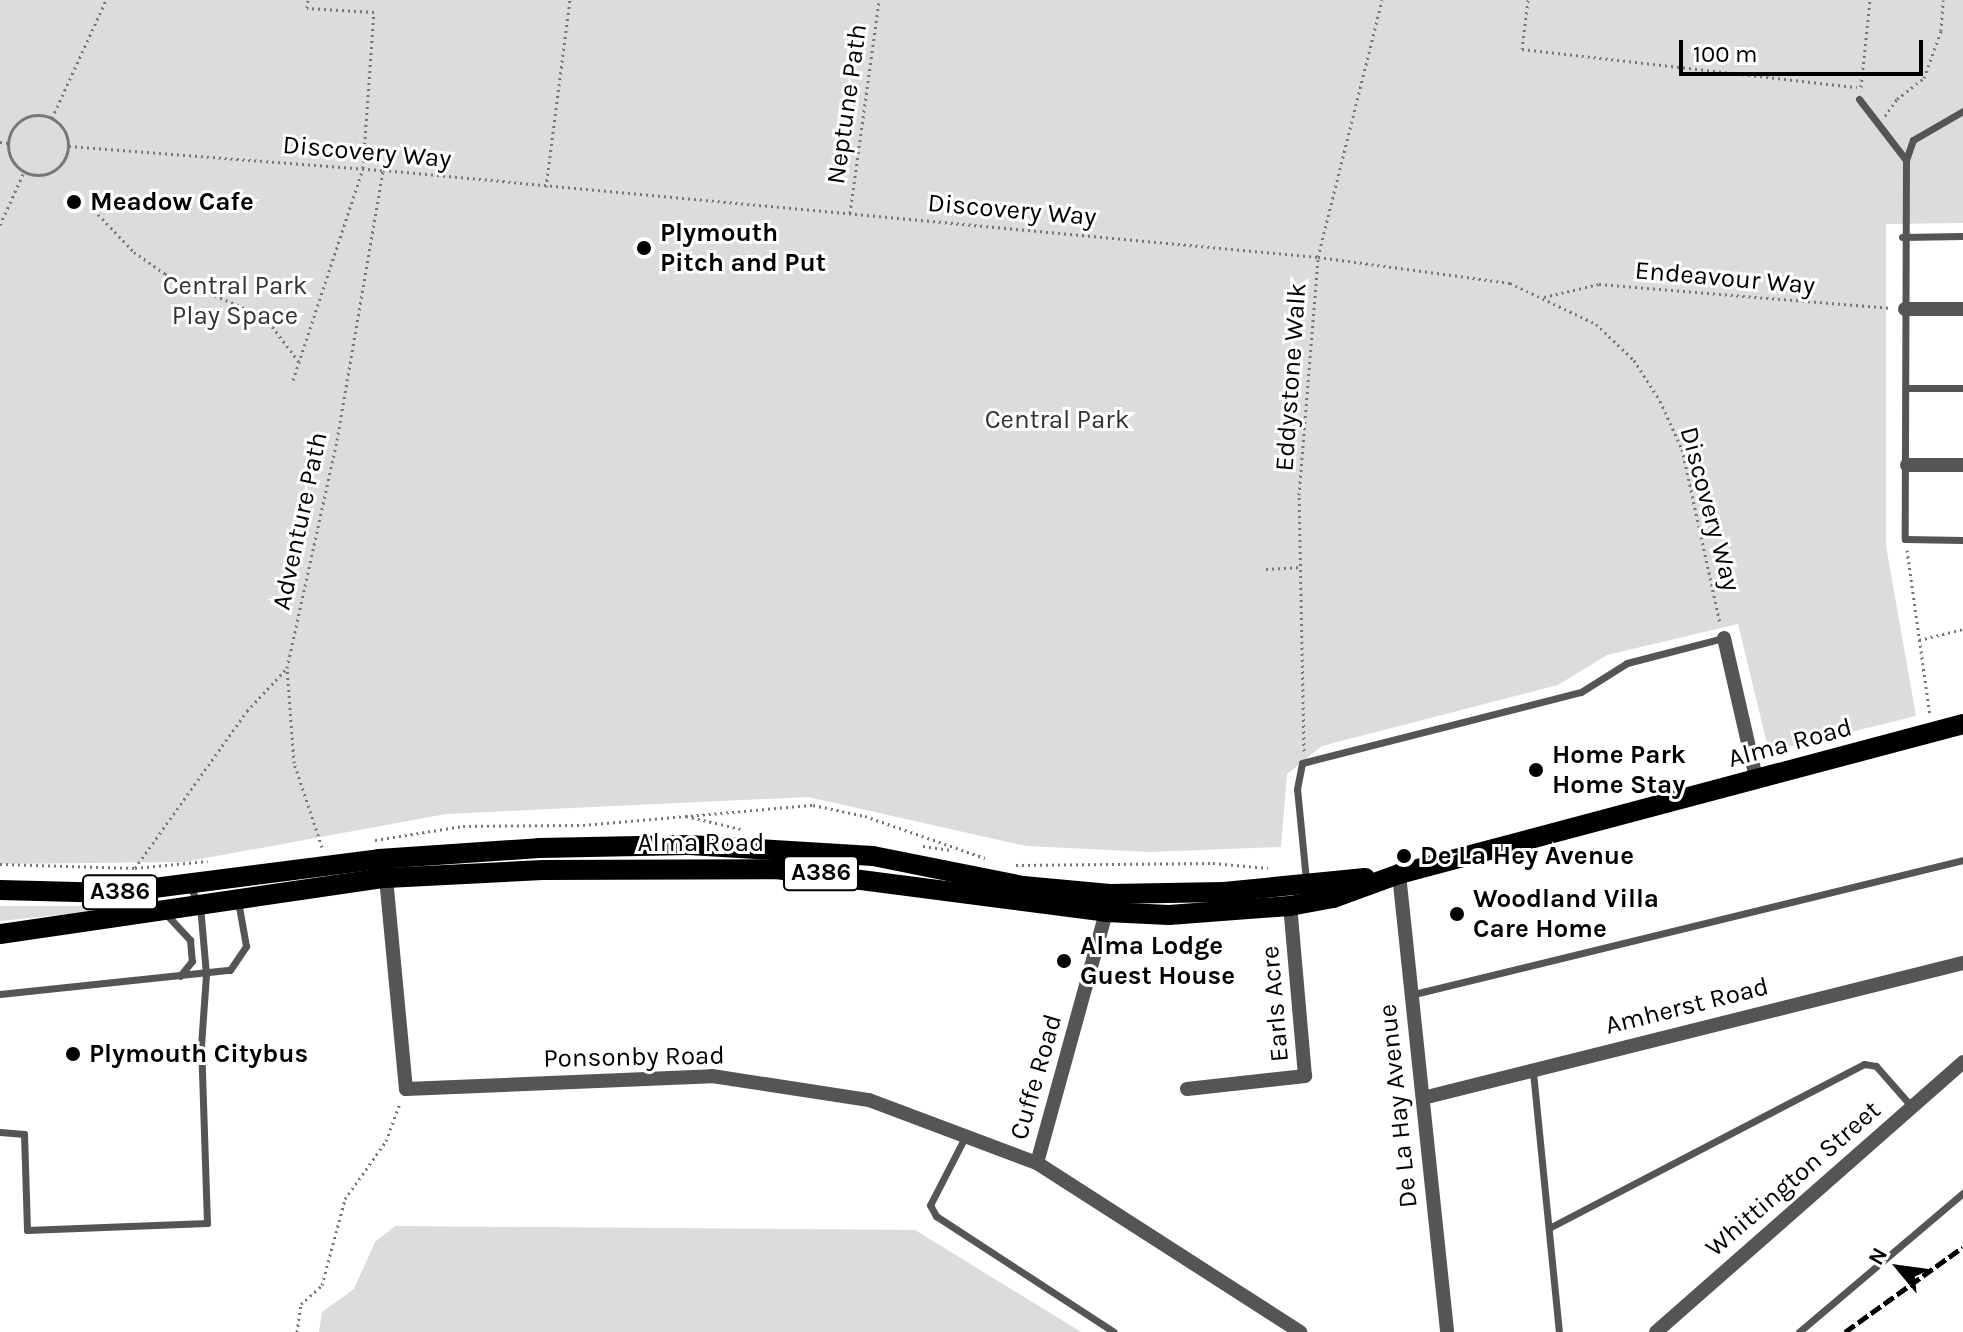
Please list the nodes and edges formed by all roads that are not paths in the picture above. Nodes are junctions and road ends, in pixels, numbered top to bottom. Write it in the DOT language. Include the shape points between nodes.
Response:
graph roads {
  1 [pos="1859,99"];
  2 [pos="1963,111"];
  3 [pos="1906,160"];
  4 [pos="1963,236"];
  5 [pos="1902,237"];
  6 [pos="1905,309"];
  7 [pos="1963,309"];
  8 [pos="1907,388"];
  9 [pos="1963,388"];
  10 [pos="1907,465"];
  11 [pos="1963,465"];
  12 [pos="1963,540"];
  13 [pos="1724,638"];
  14 [pos="1963,724"];
  15 [pos="1756,778"];
  16 [pos="1963,860"];
  17 [pos="1399,874"];
  18 [pos="239,875"];
  19 [pos="386,878"];
  20 [pos="188,883"];
  21 [pos="1307,886"];
  22 [pos="0,890"];
  23 [pos="237,900"];
  24 [pos="200,906"];
  25 [pos="1290,906"];
  26 [pos="163,912"];
  27 [pos="1106,912"];
  28 [pos="0,934"];
  29 [pos="1963,963"];
  30 [pos="206,974"];
  31 [pos="180,976"];
  32 [pos="0,994"];
  33 [pos="1410,995"];
  34 [pos="1963,1062"];
  35 [pos="1532,1069"];
  36 [pos="1187,1089"];
  37 [pos="1423,1098"];
  38 [pos="1912,1107"];
  39 [pos="0,1132"];
  40 [pos="965,1137"];
  41 [pos="1037,1163"];
  42 [pos="1963,1193"];
  43 [pos="1549,1228"];
  44 [pos="1114,1332"];
  45 [pos="1300,1332"];
  46 [pos="1447,1332"];
  47 [pos="1559,1332"];
  48 [pos="1656,1332"];
  49 [pos="1799,1332"];
  1 -- 3 [label="lane"];
  2 -- 3 [label="lane" via="1913,140"];
  3 -- 5 [label="lane"];
  4 -- 5 [label="lane"];
  5 -- 6 [label="lane"];
  6 -- 7 [label="street"];
  6 -- 8 [label="lane"];
  8 -- 9 [label="lane"];
  8 -- 10 [label="lane"];
  10 -- 11 [label="street"];
  10 -- 12 [label="lane" via="1905,539"];
  13 -- 15 [label="street"];
  13 -- 21 [label="lane" via="1627,663 1581,692 1302,763 1297,789"];
  14 -- 15 [label="main road, Alma Road / A386"];
  15 -- 17 [label="main road, Alma Road / A386"];
  16 -- 33 [label="lane"];
  17 -- 21 [label="main road, Alma Road / A386"];
  17 -- 25 [label="main road, Alma Road / A386" via="1333,898"];
  17 -- 33 [label="street, De La Hay Avenue"];
  18 -- 20 [label="main road, Alma Road / A386"];
  18 -- 21 [label="main road, Alma Road / A386" via="539,848 776,847 873,856 1023,886 1110,894"];
  18 -- 23 [label="lane"];
  19 -- 23 [label="main road, Alma Road / A386"];
  19 -- 27 [label="main road, Alma Road / A386" via="543,870 776,869"];
  19 -- 40 [label="street, Ponsonby Road" via="406,1089 712,1076 869,1100"];
  20 -- 22 [label="main road, Alma Road / A386" via="128,891"];
  20 -- 24 [label="lane"];
  23 -- 24 [label="main road, Alma Road / A386"];
  23 -- 30 [label="lane" via="246,946 230,970"];
  24 -- 26 [label="main road, Alma Road / A386"];
  24 -- 30 [label="lane"];
  25 -- 27 [label="main road, Alma Road / A386" via="1169,915"];
  25 -- 36 [label="street, Earls Acre" via="1305,1076"];
  26 -- 28 [label="main road, Alma Road / A386"];
  26 -- 31 [label="lane" via="190,940 192,961"];
  27 -- 41 [label="street, Cuffe Road"];
  29 -- 35 [label="street, Amherst Road"];
  30 -- 31 [label="lane"];
  30 -- 39 [label="lane" via="201,1046 207,1223 27,1230 24,1134"];
  31 -- 32 [label="lane"];
  33 -- 37 [label="street, De La Hay Avenue"];
  34 -- 38 [label="street, Whittington Street"];
  35 -- 37 [label="street, Amherst Road"];
  35 -- 43 [label="lane"];
  37 -- 46 [label="street, De La Hay Avenue"];
  38 -- 43 [label="lane" via="1876,1066 1864,1064"];
  38 -- 48 [label="street, Whittington Street"];
  40 -- 41 [label="street, Ponsonby Road"];
  40 -- 44 [label="lane" via="930,1205 936,1216"];
  41 -- 45 [label="street, Ponsonby Road"];
  42 -- 49 [label="lane"];
  43 -- 47 [label="lane"];
}
